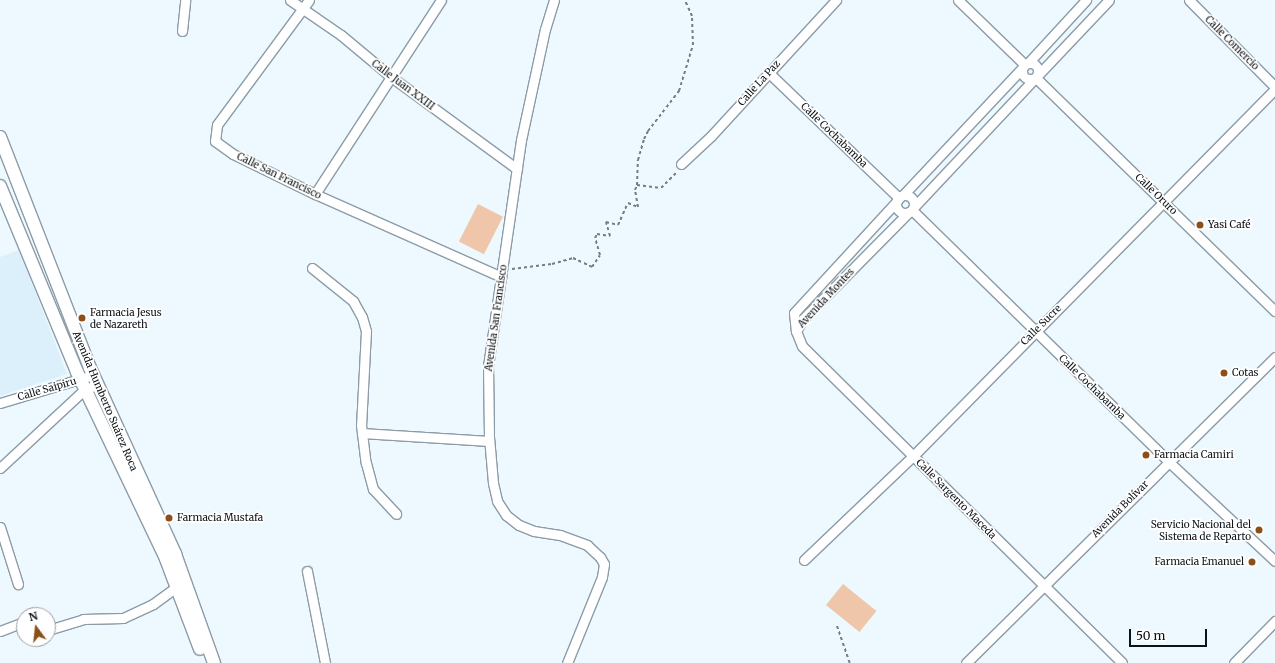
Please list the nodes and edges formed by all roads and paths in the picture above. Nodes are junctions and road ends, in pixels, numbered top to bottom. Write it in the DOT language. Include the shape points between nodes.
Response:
graph roads {
  1 [pos="185,0"];
  2 [pos="290,0"];
  3 [pos="309,0"];
  4 [pos="441,0"];
  5 [pos="554,0"];
  6 [pos="686,0"];
  7 [pos="836,0"];
  8 [pos="958,0"];
  9 [pos="1086,0"];
  10 [pos="1109,0"];
  11 [pos="1188,0"];
  12 [pos="302,9"];
  13 [pos="182,31"];
  14 [pos="1025,65"];
  15 [pos="768,72"];
  16 [pos="390,76"];
  17 [pos="1036,77"];
  18 [pos="1275,88"];
  19 [pos="0,137"];
  20 [pos="681,164"];
  21 [pos="517,169"];
  22 [pos="637,185"];
  23 [pos="0,186"];
  24 [pos="315,194"];
  25 [pos="900,198"];
  26 [pos="1164,201"];
  27 [pos="911,210"];
  28 [pos="312,268"];
  29 [pos="502,273"];
  30 [pos="1275,311"];
  31 [pos="796,331"];
  32 [pos="1035,331"];
  33 [pos="1275,357"];
  34 [pos="95,380"];
  35 [pos="83,384"];
  36 [pos="0,403"];
  37 [pos="362,433"];
  38 [pos="489,441"];
  39 [pos="913,456"];
  40 [pos="1168,461"];
  41 [pos="0,468"];
  42 [pos="396,514"];
  43 [pos="0,528"];
  44 [pos="804,560"];
  45 [pos="1275,561"];
  46 [pos="307,571"];
  47 [pos="18,584"];
  48 [pos="1042,586"];
  49 [pos="176,587"];
  50 [pos="1275,621"];
  51 [pos="16,625"];
  52 [pos="837,626"];
  53 [pos="56,627"];
  54 [pos="0,631"];
  55 [pos="205,663"];
  56 [pos="214,663"];
  57 [pos="325,663"];
  58 [pos="567,663"];
  59 [pos="850,663"];
  60 [pos="966,663"];
  61 [pos="1122,663"];
  62 [pos="1234,663"];
  1 -- 13 [label="street"];
  2 -- 12 [label="street, Calle Juan XXIII"];
  3 -- 12 [label="street, Calle San Francisco"];
  4 -- 16 [label="street"];
  5 -- 21 [label="street, Avenida San Francisco" via="545,29"];
  6 -- 22 [label="path" via="692,16 693,31 686,70 679,91 648,131 638,160"];
  7 -- 15 [label="street, Calle La Paz"];
  8 -- 14 [label="street"];
  9 -- 14 [label="street, Avenida Montes"];
  10 -- 17 [label="street, Avenida Montes"];
  11 -- 18 [label="street, Calle Comercio"];
  12 -- 16 [label="street, Calle Juan XXIII" via="340,35"];
  12 -- 24 [label="street, Calle San Francisco" via="218,125 215,141 233,154 267,168"];
  14 -- 17 [label="street" via="1038,67"];
  14 -- 17 [label="street" via="1024,77"];
  14 -- 25 [label="street, Avenida Montes"];
  15 -- 20 [label="street, Calle La Paz" via="711,136"];
  15 -- 25 [label="street, Calle Cochabamba"];
  16 -- 21 [label="street, Calle Juan XXIII"];
  16 -- 24 [label="street"];
  17 -- 26 [label="street, Calle Oruro"];
  17 -- 27 [label="street, Avenida Montes"];
  18 -- 26 [label="street, Calle Sucre"];
  19 -- 34 [label="main road, Avenida Humberto Suárez Roca"];
  20 -- 22 [label="path" via="673,178 661,188"];
  21 -- 29 [label="street, Avenida San Francisco"];
  22 -- 29 [label="path" via="635,190 638,207 628,203 618,225 606,222 610,236 597,234 595,238 600,255 592,267 574,258"];
  23 -- 35 [label="main road, Avenida Humberto Suárez Roca"];
  24 -- 29 [label="street, Calle San Francisco"];
  25 -- 27 [label="street" via="901,211"];
  25 -- 27 [label="street" via="911,197"];
  25 -- 31 [label="street, Avenida Montes" via="794,313"];
  26 -- 30 [label="street, Calle Oruro"];
  26 -- 32 [label="street, Calle Sucre"];
  27 -- 31 [label="street, Avenida Montes" via="803,320"];
  27 -- 32 [label="street, Calle Cochabamba"];
  28 -- 37 [label="street" via="353,301 362,317 366,331"];
  29 -- 38 [label="street, Avenida San Francisco" via="488,365"];
  31 -- 39 [label="street, Calle Sargento Maceda" via="808,353"];
  32 -- 39 [label="street, Calle Sucre"];
  32 -- 40 [label="street, Calle Cochabamba"];
  33 -- 40 [label="street, Avenida Bolívar"];
  34 -- 35 [label="street"];
  34 -- 56 [label="main road, Avenida Humberto Suárez Roca" via="175,554"];
  35 -- 36 [label="street, Calle Saipiru"];
  35 -- 41 [label="street"];
  35 -- 49 [label="main road, Avenida Humberto Suárez Roca"];
  37 -- 38 [label="street"];
  37 -- 42 [label="street" via="366,463 374,489"];
  38 -- 58 [label="street, Avenida San Francisco" via="497,502 506,515 519,526 560,535 587,545 604,564 602,577"];
  39 -- 44 [label="street, Calle Sucre"];
  39 -- 48 [label="street, Calle Sargento Maceda"];
  40 -- 45 [label="street, Calle Cochabamba"];
  40 -- 48 [label="street, Avenida Bolívar"];
  43 -- 47 [label="street"];
  46 -- 57 [label="street"];
  48 -- 60 [label="street, Avenida Bolívar"];
  48 -- 61 [label="street, Calle Sargento Maceda"];
  49 -- 53 [label="street" via="153,604 122,618 83,619"];
  49 -- 55 [label="main road, Avenida Humberto Suárez Roca"];
  50 -- 62 [label="street"];
  51 -- 54 [label="street"];
  52 -- 59 [label="path"];
}
